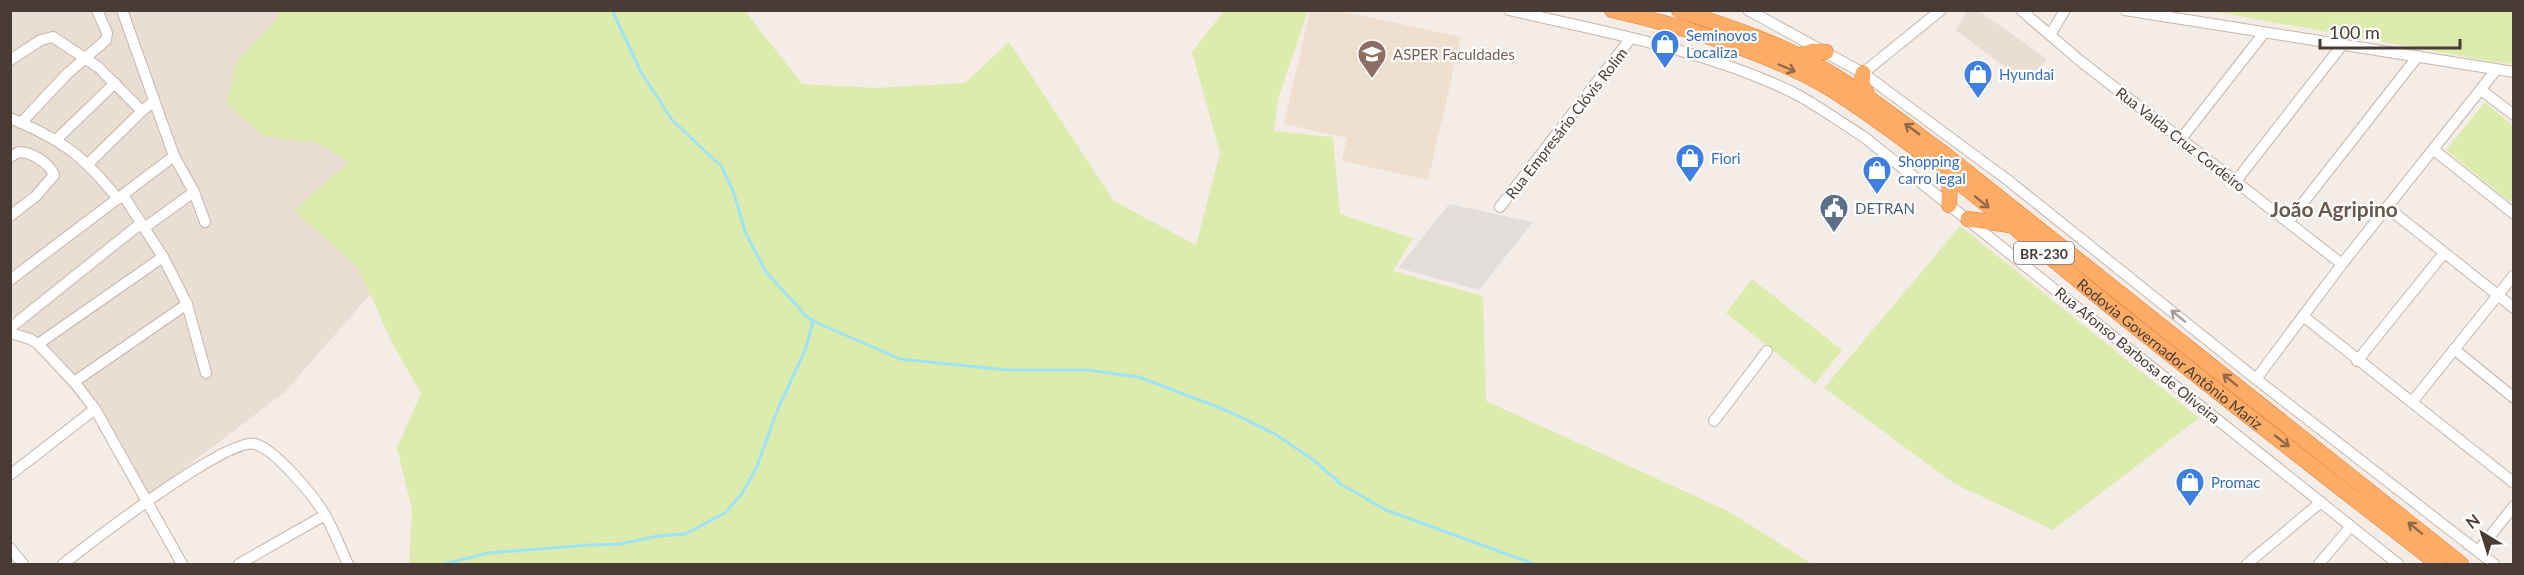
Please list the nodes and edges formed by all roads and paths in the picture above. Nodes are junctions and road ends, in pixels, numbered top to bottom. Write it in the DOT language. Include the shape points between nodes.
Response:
graph roads {
  1 [pos="97,10"];
  2 [pos="122,10"];
  3 [pos="1509,10"];
  4 [pos="1612,10"];
  5 [pos="1679,10"];
  6 [pos="1748,10"];
  7 [pos="1941,10"];
  8 [pos="2021,10"];
  9 [pos="2065,10"];
  10 [pos="2125,10"];
  11 [pos="2264,33"];
  12 [pos="2050,35"];
  13 [pos="1631,38"];
  14 [pos="2343,44"];
  15 [pos="1826,52"];
  16 [pos="1798,56"];
  17 [pos="2418,56"];
  18 [pos="84,58"];
  19 [pos="10,60"];
  20 [pos="2496,70"];
  21 [pos="2514,72"];
  22 [pos="1863,73"];
  23 [pos="115,82"];
  24 [pos="2481,90"];
  25 [pos="1868,97"];
  26 [pos="154,101"];
  27 [pos="142,111"];
  28 [pos="2514,115"];
  29 [pos="10,118"];
  30 [pos="21,123"];
  31 [pos="57,139"];
  32 [pos="2181,139"];
  33 [pos="2434,150"];
  34 [pos="174,156"];
  35 [pos="10,158"];
  36 [pos="88,164"];
  37 [pos="1950,176"];
  38 [pos="2236,181"];
  39 [pos="194,192"];
  40 [pos="121,197"];
  41 [pos="1949,205"];
  42 [pos="1500,207"];
  43 [pos="2388,208"];
  44 [pos="2514,214"];
  45 [pos="10,216"];
  46 [pos="1968,219"];
  47 [pos="205,222"];
  48 [pos="2288,222"];
  49 [pos="2010,225"];
  50 [pos="142,226"];
  51 [pos="2444,253"];
  52 [pos="163,257"];
  53 [pos="2342,264"];
  54 [pos="2514,275"];
  55 [pos="10,280"];
  56 [pos="2497,295"];
  57 [pos="187,304"];
  58 [pos="2514,308"];
  59 [pos="2303,316"];
  60 [pos="10,328"];
  61 [pos="10,333"];
  62 [pos="38,344"];
  63 [pos="2454,349"];
  64 [pos="1767,351"];
  65 [pos="2357,361"];
  66 [pos="206,373"];
  67 [pos="2256,379"];
  68 [pos="74,382"];
  69 [pos="2514,398"];
  70 [pos="2412,402"];
  71 [pos="95,409"];
  72 [pos="1714,421"];
  73 [pos="10,474"];
  74 [pos="2514,483"];
  75 [pos="147,501"];
  76 [pos="2321,502"];
  77 [pos="2514,506"];
  78 [pos="325,515"];
  79 [pos="2350,526"];
  80 [pos="10,548"];
  81 [pos="2478,551"];
  82 [pos="23,564"];
  83 [pos="63,564"];
  84 [pos="182,564"];
  85 [pos="239,564"];
  86 [pos="348,564"];
  87 [pos="2247,564"];
  88 [pos="2319,564"];
  89 [pos="2398,564"];
  90 [pos="2438,564"];
  91 [pos="2461,564"];
  92 [pos="2494,564"];
  1 -- 18 [label="street" via="108,37"];
  2 -- 26 [label="street"];
  3 -- 13 [label="street, Rua Afonso Barbosa de Oliveira"];
  4 -- 37 [label="highway, Rodovia Governador Antônio Mariz / BR-230, one-way" via="1737,48 1833,90"];
  5 -- 16 [label="highway, Rodovia Governador Antônio Mariz / BR-230"];
  6 -- 15 [label="street"];
  7 -- 22 [label="street"];
  8 -- 12 [label="street, Rua Valda Cruz Cordeiro"];
  9 -- 12 [label="street"];
  10 -- 11 [label="street"];
  11 -- 14 [label="street"];
  11 -- 32 [label="street"];
  12 -- 32 [label="street, Rua Valda Cruz Cordeiro"];
  13 -- 41 [label="street, Rua Afonso Barbosa de Oliveira" via="1717,63 1795,93 1864,137"];
  13 -- 42 [label="street, Rua Empresário Clóvis Rolim"];
  14 -- 17 [label="street"];
  14 -- 38 [label="street"];
  15 -- 16 [label="highway"];
  15 -- 22 [label="street"];
  16 -- 25 [label="highway, Rodovia Governador Antônio Mariz / BR-230"];
  17 -- 20 [label="street"];
  17 -- 48 [label="street"];
  18 -- 19 [label="street" via="52,37"];
  18 -- 23 [label="street"];
  18 -- 30 [label="street"];
  20 -- 21 [label="street"];
  20 -- 24 [label="street"];
  22 -- 25 [label="highway" via="1862,83"];
  67 -- 22 [label="street, one-way" via="2009,181"];
  23 -- 27 [label="street"];
  23 -- 31 [label="street"];
  24 -- 28 [label="street"];
  24 -- 33 [label="street"];
  91 -- 25 [label="highway, Rodovia Governador Antônio Mariz / BR-230, one-way" via="1944,153"];
  26 -- 27 [label="street"];
  26 -- 34 [label="street"];
  27 -- 36 [label="street"];
  29 -- 30 [label="street"];
  30 -- 31 [label="street"];
  31 -- 36 [label="street"];
  32 -- 38 [label="street, Rua Valda Cruz Cordeiro"];
  33 -- 43 [label="street"];
  33 -- 44 [label="street"];
  34 -- 39 [label="street"];
  34 -- 40 [label="street"];
  35 -- 45 [label="street" via="25,152 54,172 36,196"];
  36 -- 40 [label="street"];
  37 -- 41 [label="highway"];
  37 -- 49 [label="highway, Rodovia Governador Antônio Mariz / BR-230, one-way"];
  38 -- 48 [label="street, Rua Valda Cruz Cordeiro"];
  39 -- 47 [label="street"];
  39 -- 50 [label="street"];
  40 -- 50 [label="street"];
  40 -- 55 [label="street"];
  41 -- 46 [label="street, Rua Afonso Barbosa de Oliveira"];
  43 -- 51 [label="street"];
  43 -- 53 [label="street"];
  46 -- 49 [label="highway"];
  46 -- 76 [label="street, Rua Afonso Barbosa de Oliveira"];
  48 -- 53 [label="street, Rua Valda Cruz Cordeiro"];
  49 -- 90 [label="highway, Rodovia Governador Antônio Mariz / BR-230, one-way"];
  50 -- 52 [label="street"];
  50 -- 60 [label="street"];
  51 -- 56 [label="street"];
  51 -- 65 [label="street"];
  52 -- 57 [label="street"];
  52 -- 62 [label="street"];
  53 -- 59 [label="street"];
  54 -- 56 [label="street"];
  56 -- 58 [label="street"];
  56 -- 63 [label="street"];
  57 -- 66 [label="street"];
  57 -- 68 [label="street"];
  59 -- 65 [label="street"];
  59 -- 67 [label="street"];
  61 -- 62 [label="street"];
  62 -- 68 [label="street"];
  63 -- 69 [label="street"];
  63 -- 70 [label="street"];
  64 -- 72 [label="street"];
  65 -- 70 [label="street"];
  67 -- 81 [label="street"];
  68 -- 71 [label="street"];
  70 -- 74 [label="street"];
  71 -- 73 [label="street"];
  71 -- 75 [label="street"];
  75 -- 78 [label="street" via="237,446 255,444 272,454"];
  75 -- 83 [label="street"];
  75 -- 84 [label="street"];
  76 -- 79 [label="street, Rua Afonso Barbosa de Oliveira"];
  76 -- 87 [label="street"];
  77 -- 81 [label="street"];
  78 -- 85 [label="street"];
  78 -- 86 [label="street"];
  79 -- 88 [label="street"];
  79 -- 89 [label="street, Rua Afonso Barbosa de Oliveira"];
  80 -- 82 [label="street"];
  81 -- 92 [label="street"];
}
